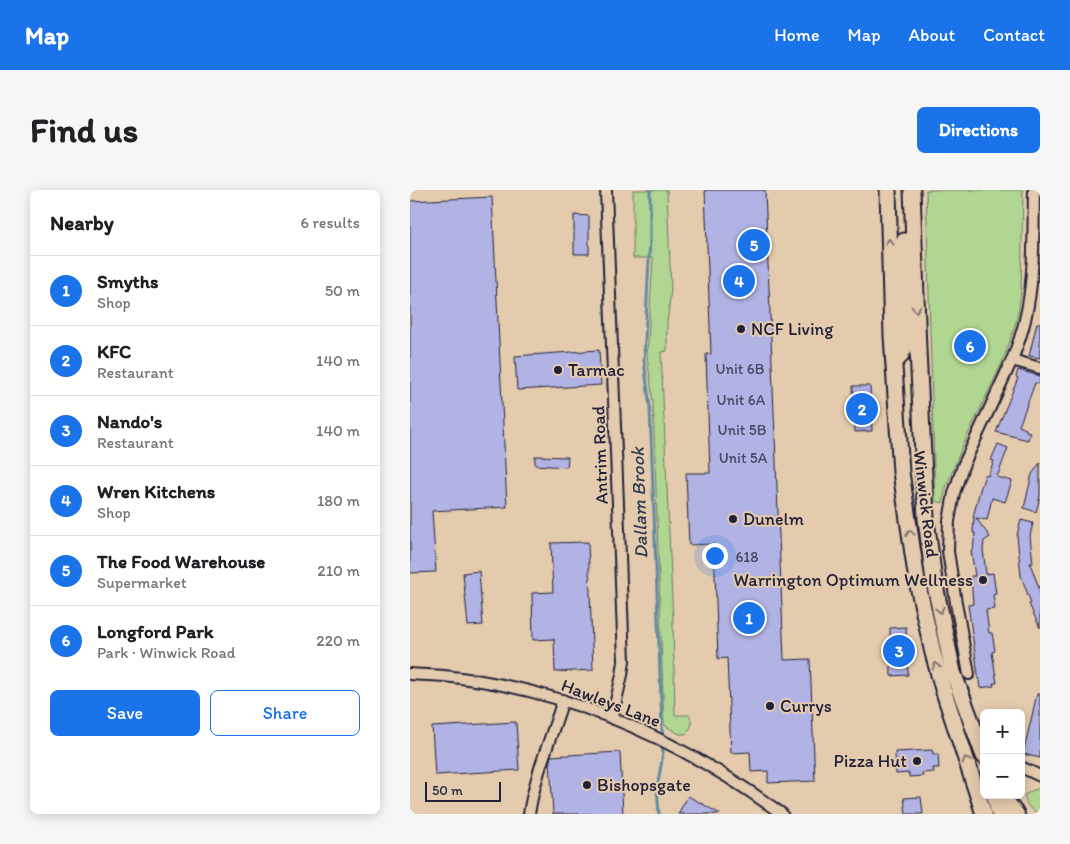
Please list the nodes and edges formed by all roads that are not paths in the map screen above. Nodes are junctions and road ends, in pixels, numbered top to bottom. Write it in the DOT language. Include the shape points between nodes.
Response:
graph roads {
  1 [pos="606,190"];
  2 [pos="888,190"];
  3 [pos="903,190"];
  4 [pos="912,190"];
  5 [pos="1034,190"];
  6 [pos="1012,360"];
  7 [pos="894,362"];
  8 [pos="1040,368"];
  9 [pos="410,674"];
  10 [pos="969,674"];
  11 [pos="563,700"];
  12 [pos="612,718"];
  13 [pos="983,754"];
  14 [pos="1025,769"];
  15 [pos="1040,776"];
  16 [pos="1001,799"];
  17 [pos="1006,799"];
  18 [pos="985,807"];
  19 [pos="529,814"];
  20 [pos="782,814"];
  21 [pos="997,814"];
  22 [pos="1007,814"];
  23 [pos="1018,814"];
  1 -- 12 [label="street, Antrim Road" via="624,661"];
  7 -- 2 [label="highway, Winwick Road, one-way"];
  3 -- 7 [label="highway" via="905,338 902,354"];
  4 -- 13 [label="highway, Winwick Road, one-way" via="926,519 934,581 953,672"];
  5 -- 6 [label="street, Winwick Road" via="1026,319"];
  6 -- 8 [label="street"];
  6 -- 10 [label="street, Winwick Road" via="964,466 954,493 949,521 948,551"];
  18 -- 7 [label="highway, Winwick Road, one-way" via="942,689 917,581 901,472"];
  9 -- 11 [label="street, Hawleys Lane" via="491,682"];
  11 -- 12 [label="street, Hawleys Lane"];
  11 -- 19 [label="street"];
  12 -- 20 [label="street, Hawleys Lane" via="671,744"];
  14 -- 15 [label="street"];
  16 -- 22 [label="highway"];
  17 -- 23 [label="main road"];
  18 -- 21 [label="street"];
}
